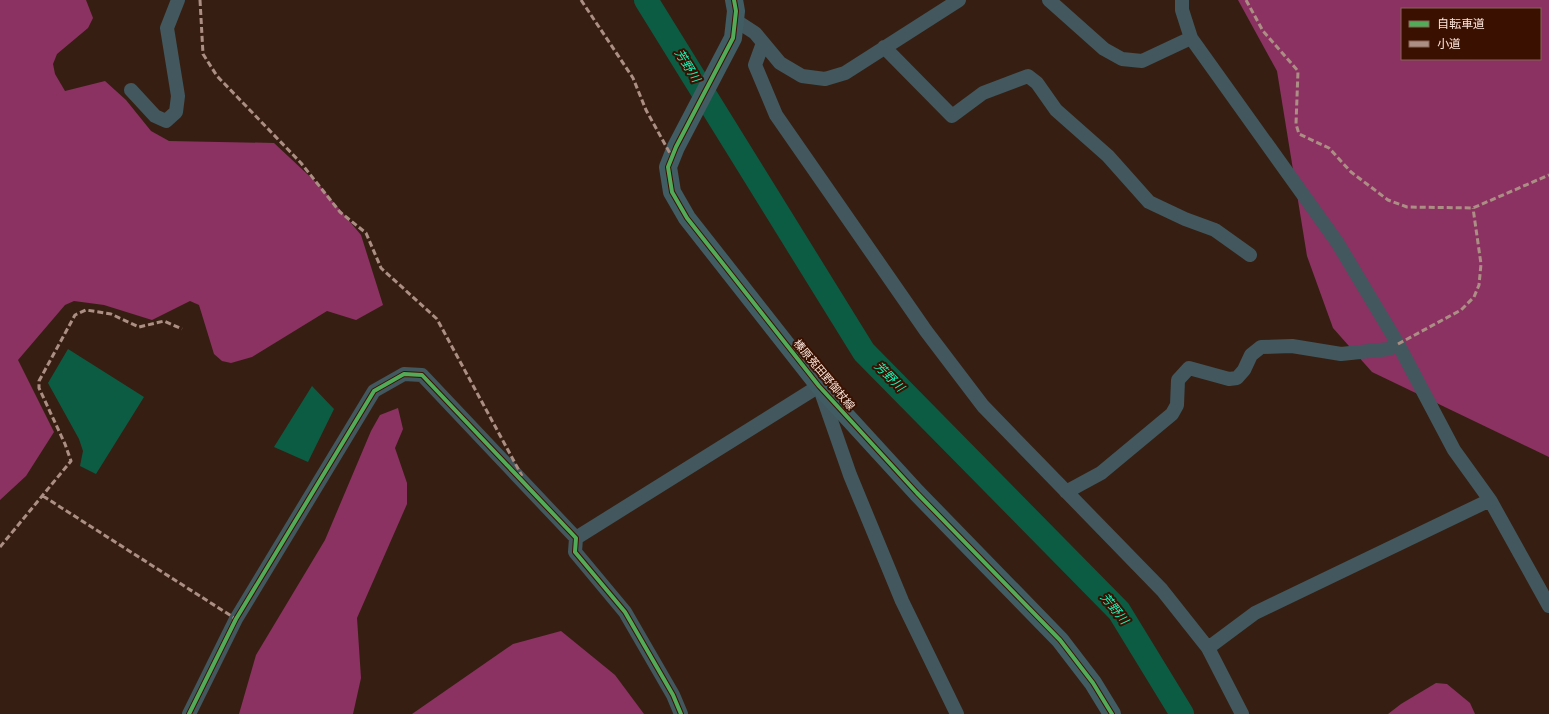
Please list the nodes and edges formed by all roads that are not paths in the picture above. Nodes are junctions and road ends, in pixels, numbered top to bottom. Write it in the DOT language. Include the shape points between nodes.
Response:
graph roads {
  1 [pos="178,0"];
  2 [pos="734,0"];
  3 [pos="959,0"];
  4 [pos="1049,0"];
  5 [pos="1182,0"];
  6 [pos="734,29"];
  7 [pos="1191,38"];
  8 [pos="764,43"];
  9 [pos="884,47"];
  10 [pos="131,90"];
  11 [pos="1250,254"];
  12 [pos="1398,344"];
  13 [pos="819,386"];
  14 [pos="1066,492"];
  15 [pos="1490,500"];
  16 [pos="576,538"];
  17 [pos="1549,606"];
  18 [pos="1208,648"];
  19 [pos="189,714"];
  20 [pos="681,714"];
  21 [pos="957,714"];
  22 [pos="1112,714"];
  23 [pos="1242,714"];
  1 -- 10 [label="street" via="167,28 178,96 176,112 166,121 155,116"];
  2 -- 6 [label="main road"];
  3 -- 9 [label="street"];
  4 -- 7 [label="street" via="1104,49 1122,59 1142,61"];
  5 -- 7 [label="street" via="1182,10"];
  6 -- 8 [label="street" via="755,33"];
  6 -- 13 [label="main road, 榛原菟田野御杖線" via="668,167 672,192 687,218"];
  7 -- 12 [label="street" via="1337,242"];
  8 -- 9 [label="street" via="780,62 802,76 826,79 845,73"];
  8 -- 14 [label="street" via="755,65 776,115 926,331 983,406"];
  9 -- 11 [label="street" via="952,116 983,93 1028,76 1037,83 1056,110 1108,156 1149,202 1215,230"];
  12 -- 14 [label="street" via="1389,349 1341,354 1292,346 1261,347 1251,355 1237,378 1229,379 1189,368 1178,380 1177,405 1172,414 1101,473"];
  12 -- 15 [label="street" via="1454,450"];
  13 -- 16 [label="street"];
  13 -- 21 [label="street" via="850,476 902,601"];
  13 -- 22 [label="main road, 榛原菟田野御杖線" via="917,493 1060,640 1093,683"];
  14 -- 18 [label="street" via="1162,590"];
  15 -- 17 [label="street"];
  15 -- 18 [label="street" via="1255,613"];
  16 -- 19 [label="street" via="422,375 404,374 374,391 236,619"];
  16 -- 20 [label="street" via="575,552 625,612 673,695"];
  18 -- 23 [label="street"];
}
